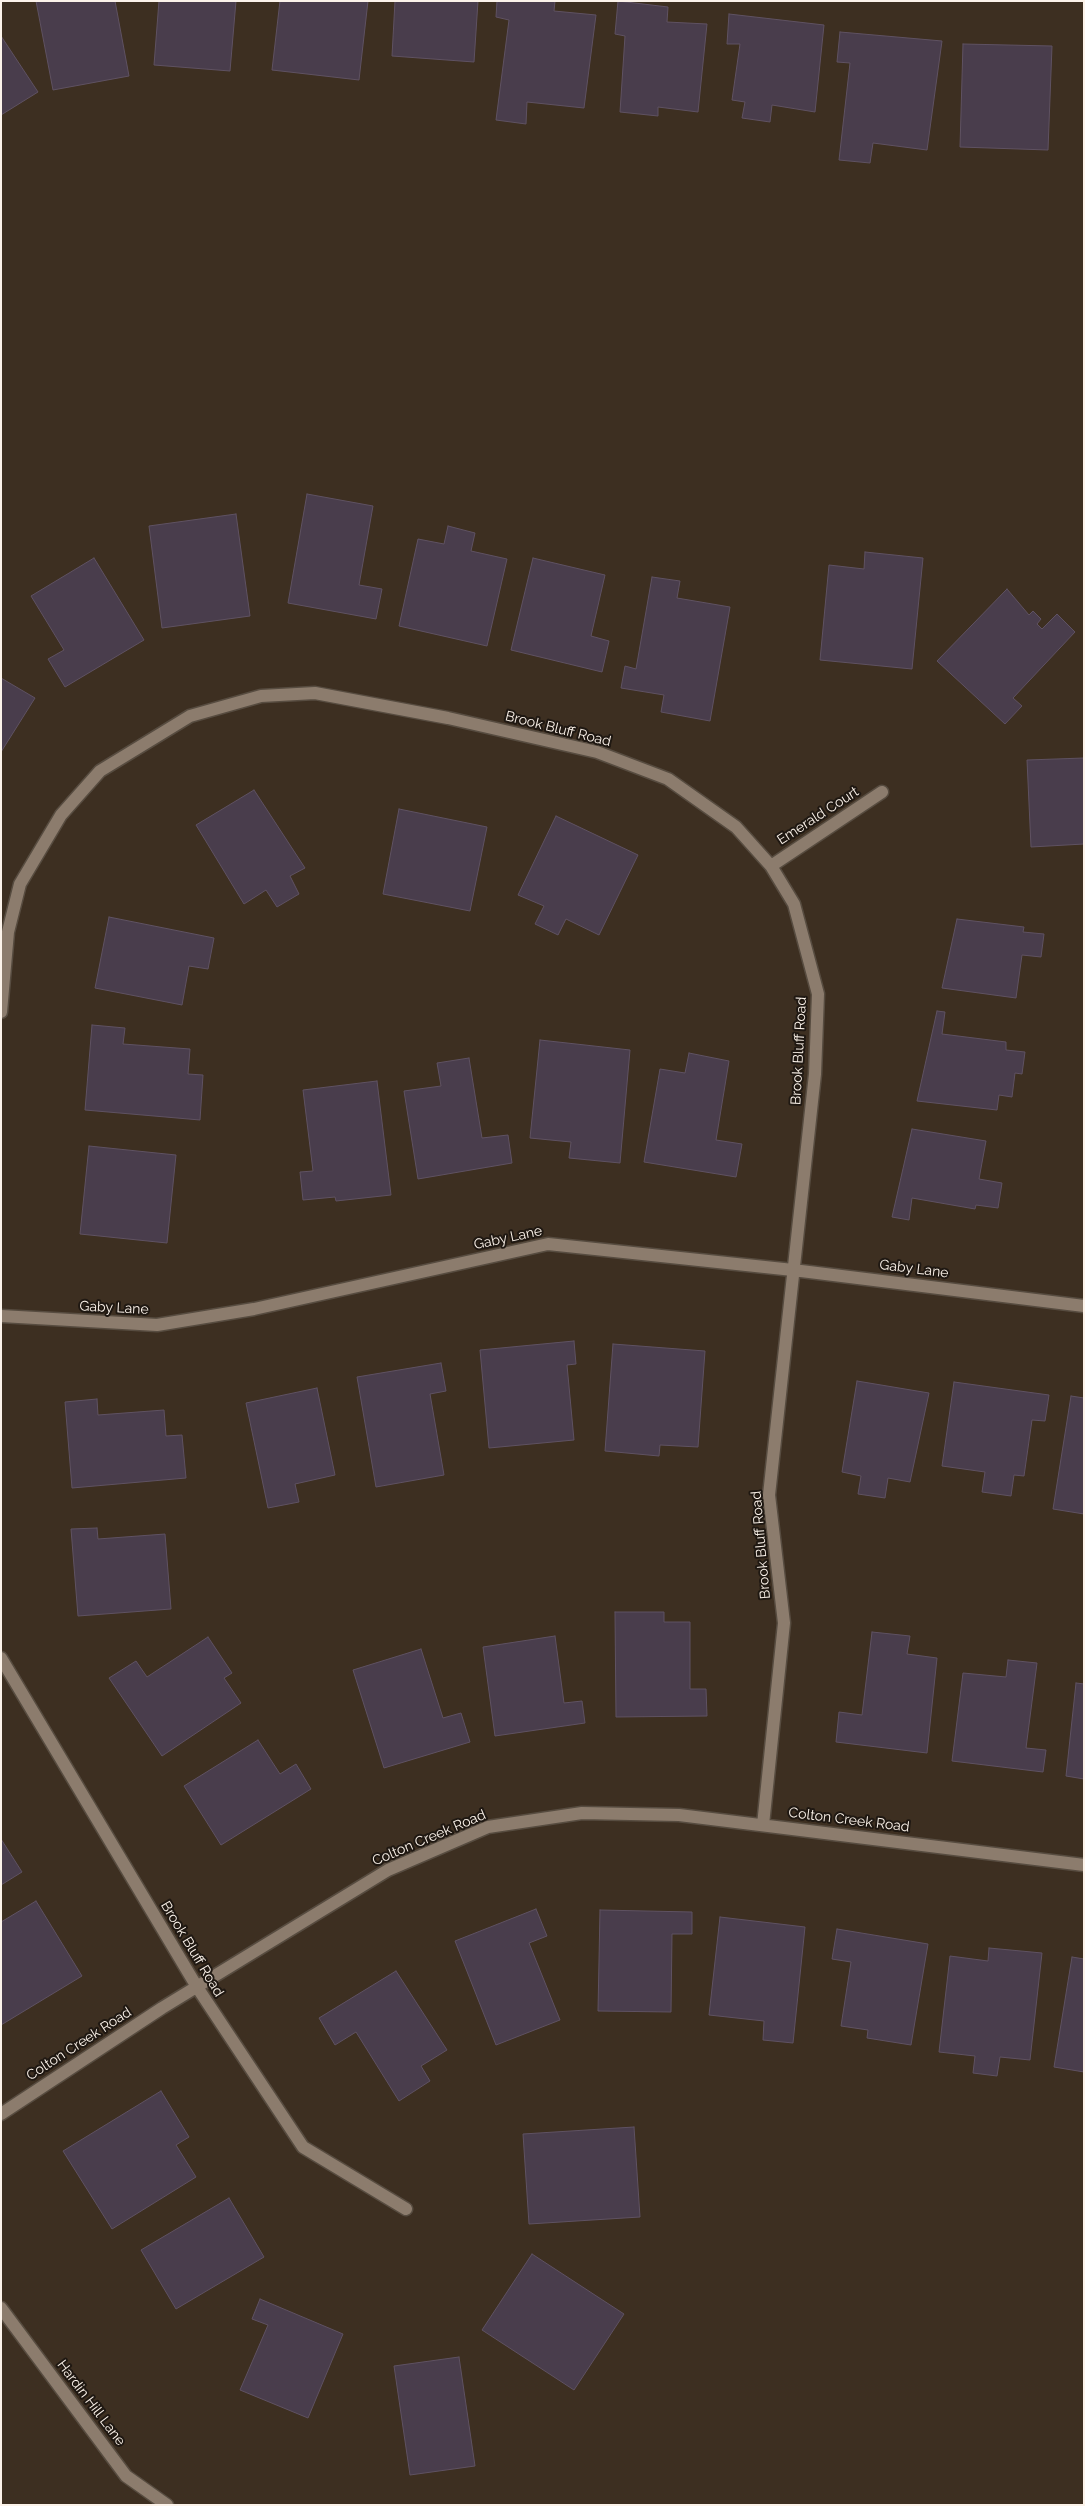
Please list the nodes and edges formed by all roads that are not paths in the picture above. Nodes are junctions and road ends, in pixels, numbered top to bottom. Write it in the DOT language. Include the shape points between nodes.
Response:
graph roads {
  1 [pos="882,792"];
  2 [pos="771,866"];
  3 [pos="1,1012"];
  4 [pos="794,1270"];
  5 [pos="1084,1306"];
  6 [pos="1,1316"];
  7 [pos="1,1658"];
  8 [pos="763,1825"];
  9 [pos="1084,1865"];
  10 [pos="196,1987"];
  11 [pos="1,2114"];
  12 [pos="406,2209"];
  13 [pos="1,2308"];
  14 [pos="167,2505"];
  1 -- 2 [label="street, Emerald Court"];
  2 -- 3 [label="street, Brook Bluff Road" via="736,828 668,779 597,752 448,718 315,693 261,696 190,716 100,771 60,815 20,884 8,932"];
  2 -- 4 [label="street, Brook Bluff Road" via="794,904 818,994 815,1074"];
  4 -- 5 [label="street, Gaby Lane"];
  4 -- 6 [label="street, Gaby Lane" via="548,1244 254,1309 157,1325"];
  4 -- 8 [label="street, Brook Bluff Road" via="769,1495 784,1623"];
  7 -- 10 [label="street, Brook Bluff Road"];
  8 -- 9 [label="street, Colton Creek Road"];
  8 -- 10 [label="street, Colton Creek Road" via="679,1815 582,1813 488,1827 388,1870"];
  10 -- 11 [label="street, Colton Creek Road"];
  10 -- 12 [label="street, Brook Bluff Road" via="303,2147"];
  13 -- 14 [label="street, Hardin Hill Lane" via="126,2476"];
}
